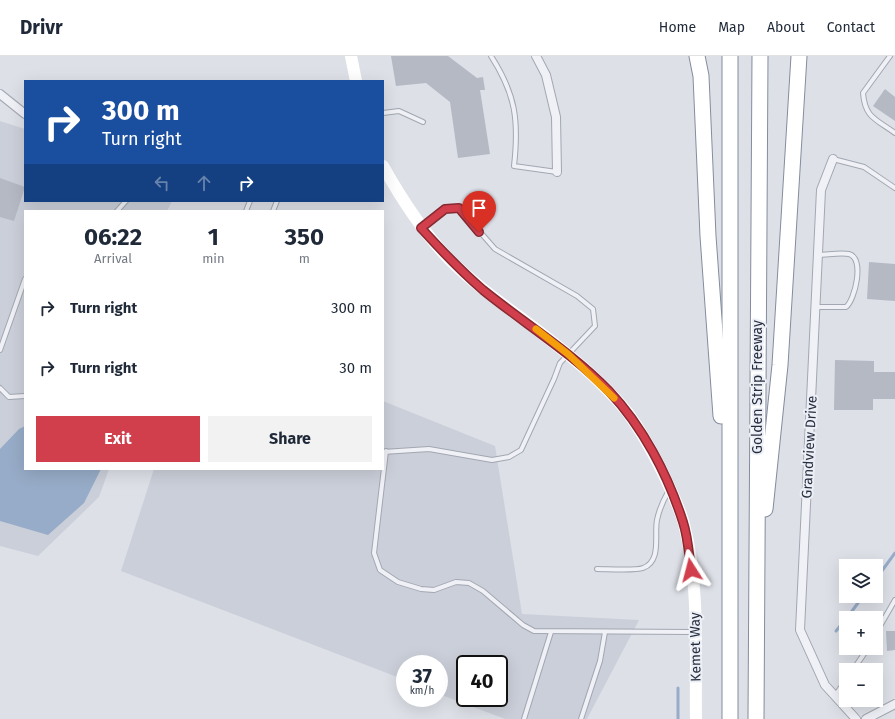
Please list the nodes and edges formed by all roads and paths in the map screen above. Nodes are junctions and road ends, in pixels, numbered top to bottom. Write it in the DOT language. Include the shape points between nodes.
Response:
graph roads {
  1 [pos="351,56"];
  2 [pos="491,56"];
  3 [pos="536,56"];
  4 [pos="698,56"];
  5 [pos="730,56"];
  6 [pos="760,56"];
  7 [pos="799,56"];
  8 [pos="890,56"];
  9 [pos="356,80"];
  10 [pos="0,94"];
  11 [pos="24,113"];
  12 [pos="384,113"];
  13 [pos="423,122"];
  14 [pos="895,133"];
  15 [pos="833,159"];
  16 [pos="384,168"];
  17 [pos="557,172"];
  18 [pos="895,188"];
  19 [pos="125,202"];
  20 [pos="118,210"];
  21 [pos="421,228"];
  22 [pos="818,255"];
  23 [pos="24,281"];
  24 [pos="815,307"];
  25 [pos="0,350"];
  26 [pos="568,354"];
  27 [pos="0,388"];
  28 [pos="24,396"];
  29 [pos="384,452"];
  30 [pos="382,470"];
  31 [pos="670,488"];
  32 [pos="730,531"];
  33 [pos="597,570"];
  34 [pos="756,595"];
  35 [pos="895,600"];
  36 [pos="883,621"];
  37 [pos="551,632"];
  38 [pos="605,632"];
  39 [pos="695,632"];
  40 [pos="839,690"];
  41 [pos="835,696"];
  42 [pos="895,704"];
  43 [pos="524,719"];
  44 [pos="581,719"];
  45 [pos="696,719"];
  46 [pos="730,719"];
  47 [pos="756,719"];
  48 [pos="856,719"];
  49 [pos="866,719"];
  1 -- 9 [label="street"];
  2 -- 17 [label="lane" via="501,72 515,108 517,136 514,166"];
  3 -- 17 [label="street" via="546,75 556,117"];
  4 -- 32 [label="highway" via="708,236"];
  5 -- 32 [label="highway, Golden Strip Freeway"];
  6 -- 34 [label="highway, Golden Strip Freeway"];
  7 -- 34 [label="highway" via="780,365"];
  8 -- 14 [label="lane" via="863,93 867,112"];
  10 -- 11 [label="street"];
  12 -- 13 [label="lane" via="399,111"];
  15 -- 18 [label="lane" via="864,167"];
  15 -- 22 [label="street, Grandview Drive" via="821,190"];
  16 -- 21 [label="street, Kemet Way"];
  19 -- 20 [label="lane"];
  21 -- 26 [label="street, Kemet Way" via="449,259 484,290"];
  21 -- 26 [label="lane" via="445,209 459,208 495,250 577,296 588,305 593,310 595,326"];
  22 -- 24 [label="street, Grandview Drive"];
  22 -- 24 [label="lane" via="849,254 855,257 858,263 851,303 846,307"];
  23 -- 25 [label="lane"];
  24 -- 41 [label="street, Grandview Drive" via="800,630 825,685"];
  26 -- 29 [label="lane" via="560,363 521,450 509,457 492,460 429,449"];
  26 -- 31 [label="street, Kemet Way" via="608,391 628,414 648,444"];
  27 -- 28 [label="lane" via="9,397"];
  30 -- 37 [label="lane" via="374,553 380,570 398,582 421,589 434,590 456,582 470,583 523,625 534,631"];
  31 -- 33 [label="lane" via="657,522 656,549 652,560 644,568"];
  31 -- 39 [label="street, Kemet Way" via="684,524 694,586"];
  32 -- 46 [label="highway, Golden Strip Freeway"];
  34 -- 47 [label="highway, Golden Strip Freeway"];
  35 -- 36 [label="lane"];
  37 -- 38 [label="lane"];
  37 -- 43 [label="lane"];
  38 -- 39 [label="lane"];
  38 -- 44 [label="lane" via="600,661"];
  39 -- 45 [label="street, Kemet Way"];
  40 -- 41 [label="lane"];
  41 -- 48 [label="street, Grandview Drive"];
  42 -- 49 [label="street"];
}
